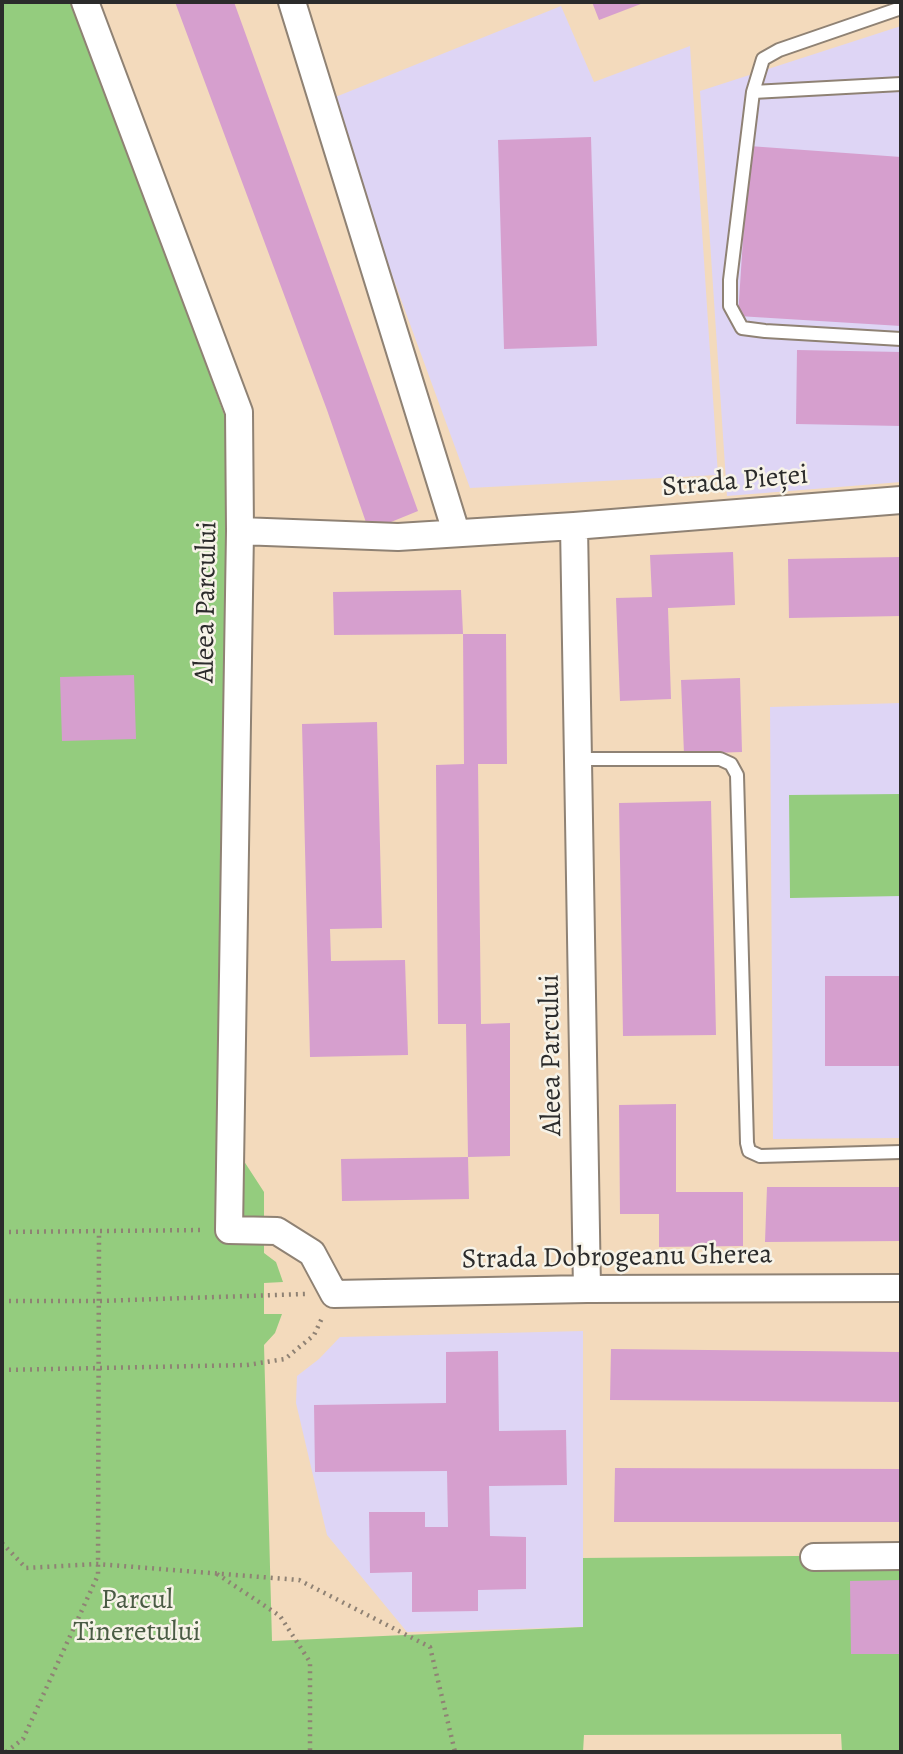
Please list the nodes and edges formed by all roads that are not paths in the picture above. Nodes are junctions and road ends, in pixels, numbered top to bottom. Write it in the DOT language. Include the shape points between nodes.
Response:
graph roads {
  1 [pos="85,2"];
  2 [pos="292,2"];
  3 [pos="901,8"];
  4 [pos="901,84"];
  5 [pos="753,92"];
  6 [pos="901,339"];
  7 [pos="901,500"];
  8 [pos="573,526"];
  9 [pos="240,531"];
  10 [pos="456,532"];
  11 [pos="578,759"];
  12 [pos="901,1152"];
  13 [pos="901,1288"];
  14 [pos="587,1289"];
  15 [pos="334,1293"];
  16 [pos="901,1556"];
  17 [pos="814,1557"];
  1 -- 9 [label="street, Aleea Parcului" via="239,412"];
  2 -- 10 [label="street"];
  3 -- 5 [label="lane" via="763,59"];
  4 -- 5 [label="lane"];
  5 -- 6 [label="lane" via="730,280 730,306 742,328"];
  7 -- 8 [label="street, Strada Pieței"];
  8 -- 10 [label="street, Strada Pieței"];
  8 -- 11 [label="street, Aleea Parcului"];
  9 -- 10 [label="street, Strada Pieței" via="398,537"];
  9 -- 15 [label="street, Aleea Parcului" via="229,1230 277,1231 312,1253"];
  11 -- 12 [label="lane" via="720,759 732,764 737,775 749,1151 760,1156"];
  11 -- 14 [label="street, Aleea Parcului"];
  13 -- 14 [label="street, Strada Dobrogeanu Gherea"];
  14 -- 15 [label="street, Strada Dobrogeanu Gherea"];
  16 -- 17 [label="street"];
}
